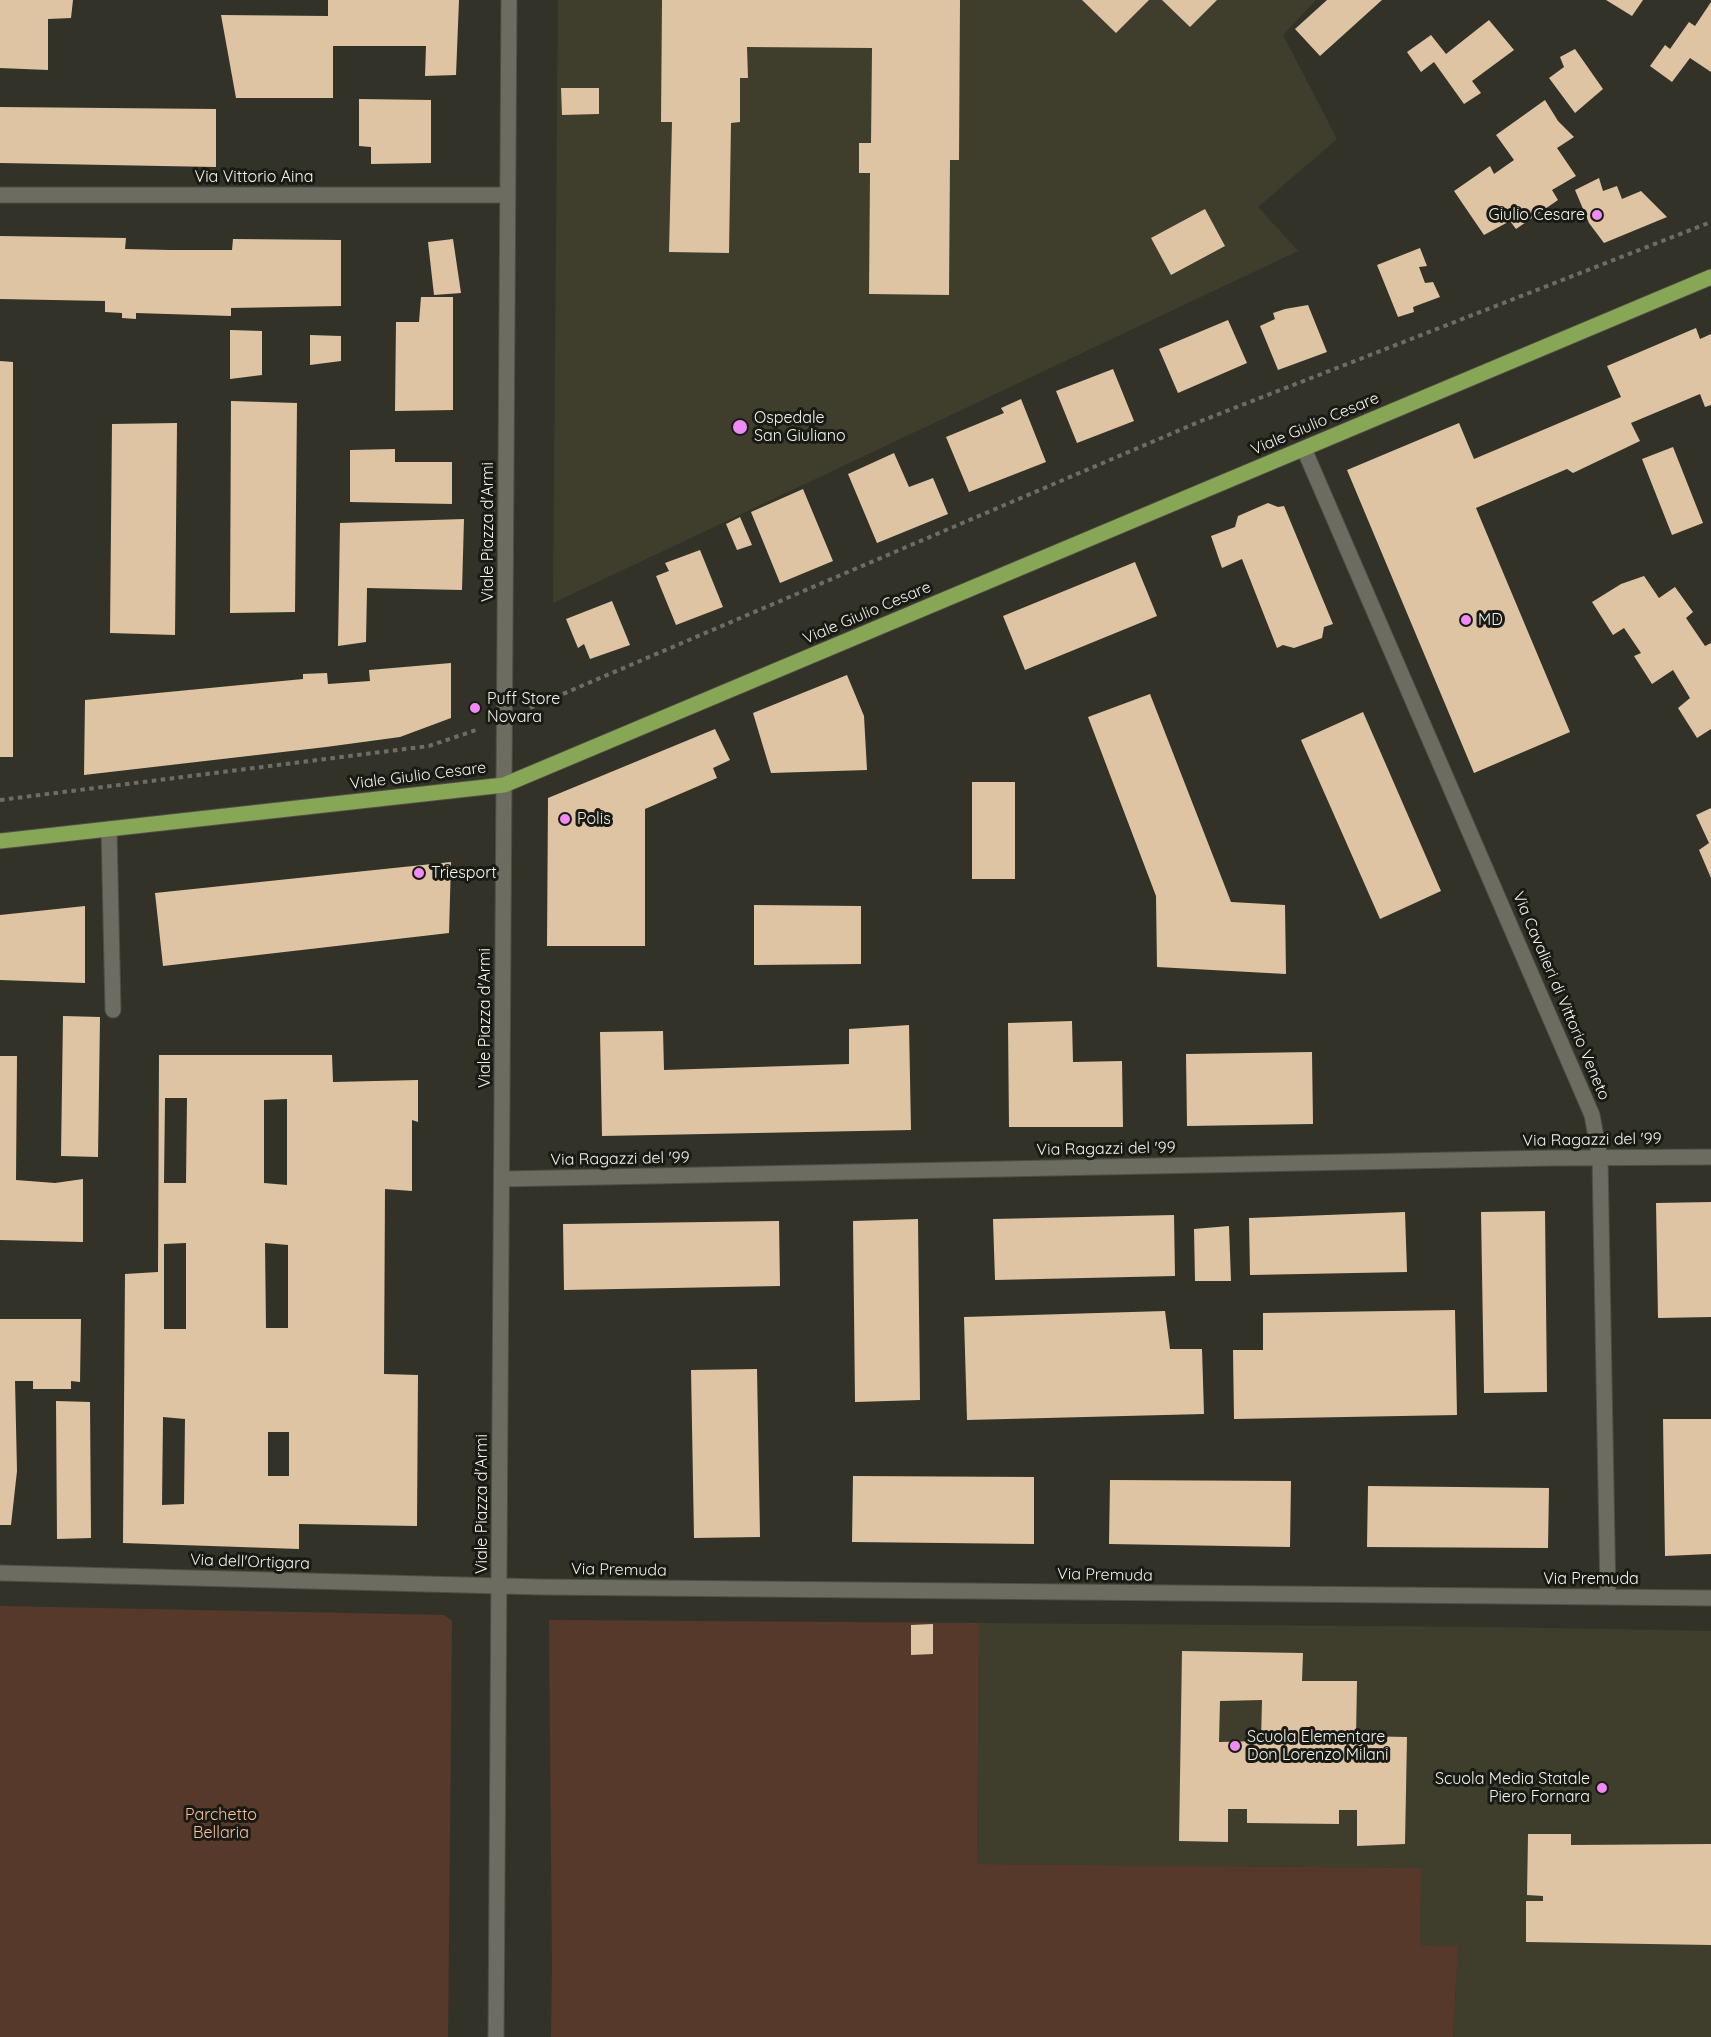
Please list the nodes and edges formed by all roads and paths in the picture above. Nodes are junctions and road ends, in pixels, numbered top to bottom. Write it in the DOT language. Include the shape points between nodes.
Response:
graph roads {
  1 [pos="509,0"];
  2 [pos="0,195"];
  3 [pos="507,195"];
  4 [pos="1711,222"];
  5 [pos="1711,277"];
  6 [pos="1304,449"];
  7 [pos="538,705"];
  8 [pos="467,734"];
  9 [pos="504,784"];
  10 [pos="0,800"];
  11 [pos="109,829"];
  12 [pos="0,841"];
  13 [pos="113,1010"];
  14 [pos="1711,1157"];
  15 [pos="1600,1158"];
  16 [pos="502,1179"];
  17 [pos="0,1573"];
  18 [pos="499,1587"];
  19 [pos="1608,1597"];
  20 [pos="1711,1598"];
  21 [pos="496,2037"];
  1 -- 3 [label="street, Viale Piazza d'Armi"];
  2 -- 3 [label="street, Via Vittorio Aina"];
  3 -- 9 [label="street, Viale Piazza d'Armi"];
  4 -- 7 [label="path" via="1201,421"];
  5 -- 6 [label="main road, Viale Giulio Cesare"];
  6 -- 9 [label="main road, Viale Giulio Cesare"];
  6 -- 15 [label="street, Via Cavalieri di Vittorio Veneto" via="1592,1115"];
  8 -- 10 [label="path" via="429,746"];
  9 -- 11 [label="main road, Viale Giulio Cesare"];
  9 -- 16 [label="street, Viale Piazza d'Armi"];
  11 -- 12 [label="main road, Viale Giulio Cesare"];
  11 -- 13 [label="street"];
  14 -- 15 [label="street, Via Ragazzi del '99"];
  15 -- 16 [label="street, Via Ragazzi del '99"];
  15 -- 19 [label="street, Via Cavalieri di Vittorio Veneto"];
  16 -- 18 [label="street, Viale Piazza d'Armi"];
  17 -- 18 [label="street, Via dell'Ortigara"];
  18 -- 19 [label="street, Via Premuda"];
  18 -- 21 [label="street, Viale Piazza d'Armi"];
  19 -- 20 [label="street, Via Premuda"];
}
